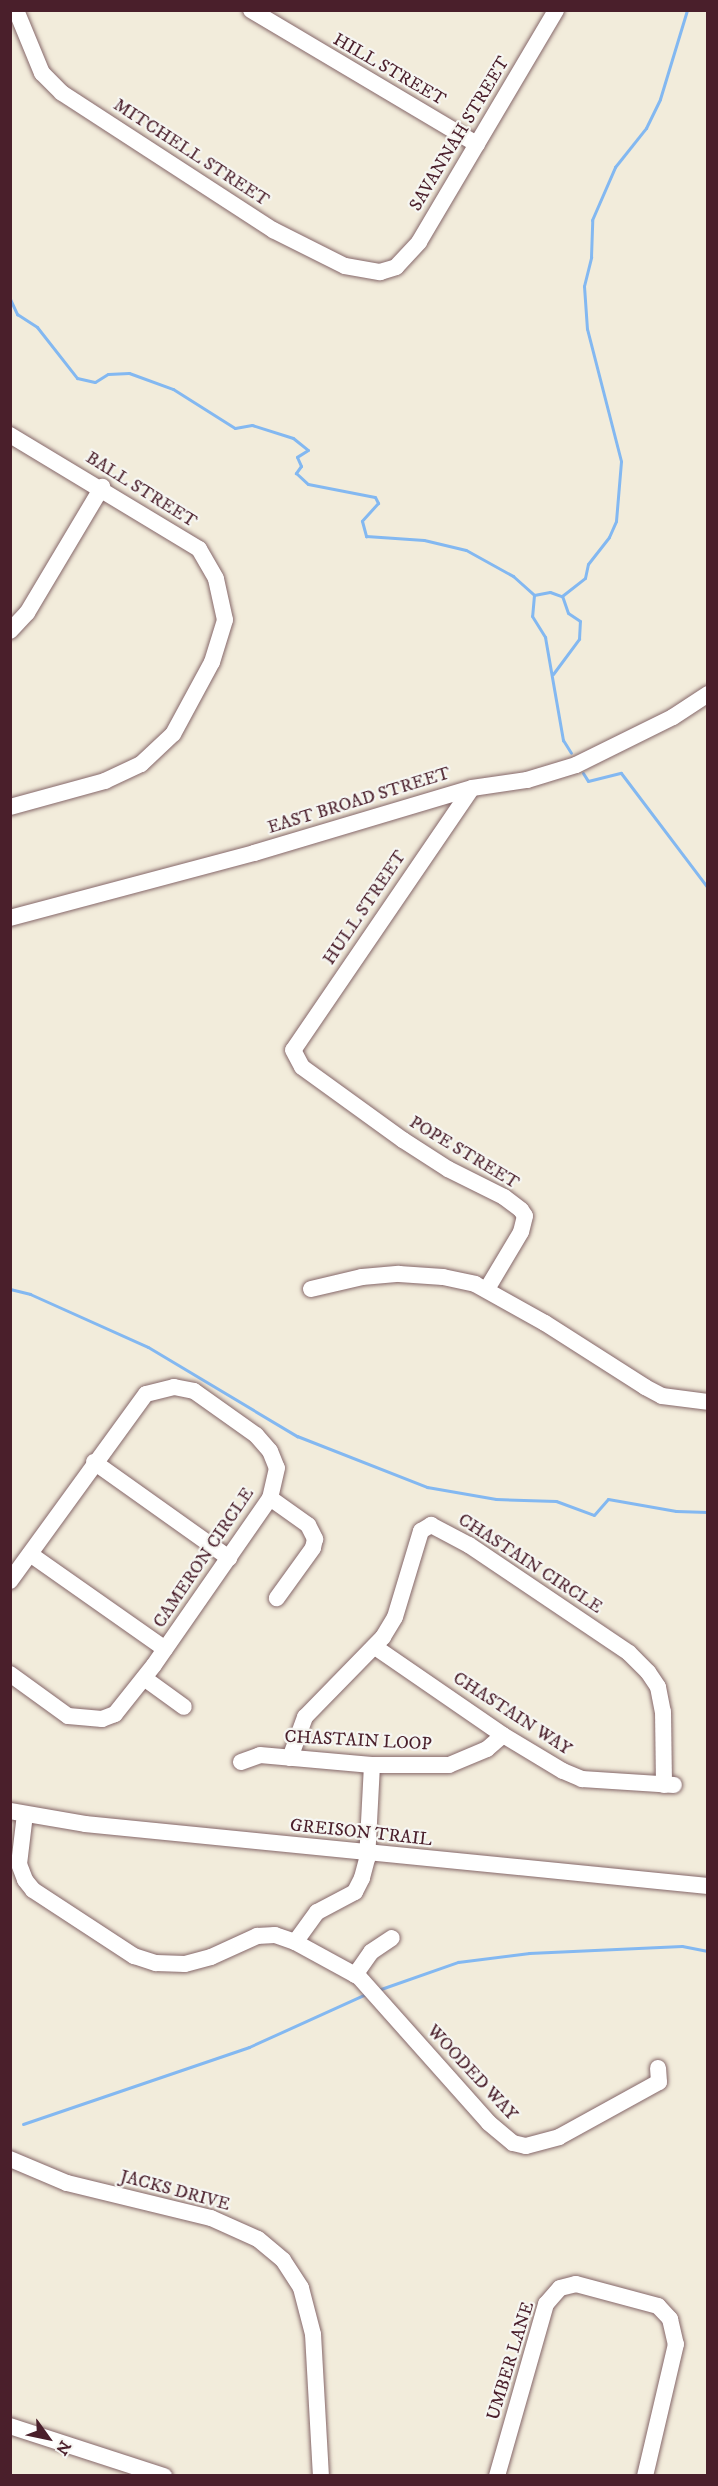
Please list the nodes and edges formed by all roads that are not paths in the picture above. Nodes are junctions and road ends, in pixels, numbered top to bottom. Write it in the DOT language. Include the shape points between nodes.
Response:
graph roads {
  1 [pos="16,10"];
  2 [pos="251,10"];
  3 [pos="556,10"];
  4 [pos="274,17"];
  5 [pos="477,144"];
  6 [pos="390,269"];
  7 [pos="10,435"];
  8 [pos="102,487"];
  9 [pos="10,631"];
  10 [pos="708,694"];
  11 [pos="472,788"];
  12 [pos="10,807"];
  13 [pos="10,918"];
  14 [pos="293,1050"];
  15 [pos="487,1288"];
  16 [pos="311,1289"];
  17 [pos="708,1402"];
  18 [pos="94,1462"];
  19 [pos="270,1498"];
  20 [pos="30,1554"];
  21 [pos="229,1558"];
  22 [pos="10,1581"];
  23 [pos="277,1598"];
  24 [pos="375,1647"];
  25 [pos="165,1649"];
  26 [pos="10,1674"];
  27 [pos="144,1678"];
  28 [pos="184,1707"];
  29 [pos="503,1735"];
  30 [pos="290,1758"];
  31 [pos="241,1762"];
  32 [pos="372,1765"];
  33 [pos="670,1785"];
  34 [pos="18,1812"];
  35 [pos="365,1853"];
  36 [pos="708,1886"];
  37 [pos="392,1938"];
  38 [pos="295,1942"];
  39 [pos="355,1975"];
  40 [pos="658,2068"];
  41 [pos="10,2159"];
  42 [pos="10,2426"];
  43 [pos="164,2475"];
  44 [pos="321,2475"];
  45 [pos="497,2475"];
  46 [pos="645,2475"];
  1 -- 6 [label="street, MITCHELL STREET" via="42,73 62,93 273,230 345,266 363,272"];
  2 -- 4 [label="street, HILL STREET"];
  3 -- 5 [label="street, SAVANNAH STREET"];
  4 -- 5 [label="street, HILL STREET"];
  5 -- 6 [label="street, SAVANNAH STREET" via="419,242"];
  7 -- 8 [label="street, BALL STREET"];
  8 -- 9 [label="street" via="27,614"];
  8 -- 12 [label="street, BALL STREET" via="199,549 216,579 225,620 212,662 178,725 141,764 105,781"];
  10 -- 11 [label="street, EAST BROAD STREET" via="673,717 576,765 527,780"];
  11 -- 13 [label="street, EAST BROAD STREET" via="254,853"];
  11 -- 14 [label="street, HULL STREET"];
  14 -- 15 [label="street, POPE STREET" via="302,1067 403,1140 521,1210 525,1216 521,1232"];
  15 -- 16 [label="street" via="443,1277 399,1274 362,1277"];
  15 -- 17 [label="street" via="662,1396"];
  18 -- 19 [label="street, CAMERON CIRCLE" via="146,1394 174,1387 194,1391 256,1436 270,1451 277,1468"];
  18 -- 20 [label="street, CAMERON CIRCLE"];
  18 -- 21 [label="street"];
  19 -- 21 [label="street, CAMERON CIRCLE"];
  19 -- 23 [label="street" via="308,1525 315,1539 313,1548"];
  20 -- 22 [label="street, CAMERON CIRCLE"];
  20 -- 25 [label="street"];
  21 -- 25 [label="street, CAMERON CIRCLE"];
  24 -- 29 [label="street, CHASTAIN WAY"];
  24 -- 30 [label="street, CHASTAIN CIRCLE" via="305,1717"];
  24 -- 33 [label="street, CHASTAIN CIRCLE" via="395,1617 421,1532 431,1525 620,1646 648,1672 658,1687 663,1712"];
  25 -- 27 [label="street, CAMERON CIRCLE"];
  26 -- 27 [label="street, CAMERON CIRCLE" via="68,1716 87,1719 102,1719 115,1713"];
  27 -- 28 [label="street"];
  29 -- 32 [label="street, CHASTAIN LOOP" via="487,1749 449,1765"];
  29 -- 33 [label="street, CHASTAIN WAY" via="582,1779"];
  30 -- 31 [label="street, CHASTAIN LOOP" via="260,1755"];
  30 -- 32 [label="street, CHASTAIN LOOP"];
  32 -- 35 [label="street"];
  34 -- 35 [label="street, GREISON TRAIL" via="85,1824"];
  34 -- 38 [label="street, WOODED WAY" via="19,1864 33,1890 134,1956 156,1963 185,1964 257,1936 275,1935"];
  35 -- 36 [label="street, GREISON TRAIL"];
  35 -- 38 [label="street" via="365,1867 355,1892 317,1912"];
  37 -- 39 [label="street" via="371,1952"];
  38 -- 39 [label="street, WOODED WAY"];
  39 -- 40 [label="street, WOODED WAY" via="489,2123 513,2143 537,2145 560,2137 659,2082"];
  41 -- 44 [label="street, JACKS DRIVE" via="67,2182 235,2227 283,2260 301,2288 313,2334"];
  42 -- 43 [label="street"];
  45 -- 46 [label="street, UMBER LANE" via="546,2304 560,2288 576,2284 658,2306 670,2319 676,2344"];
}
